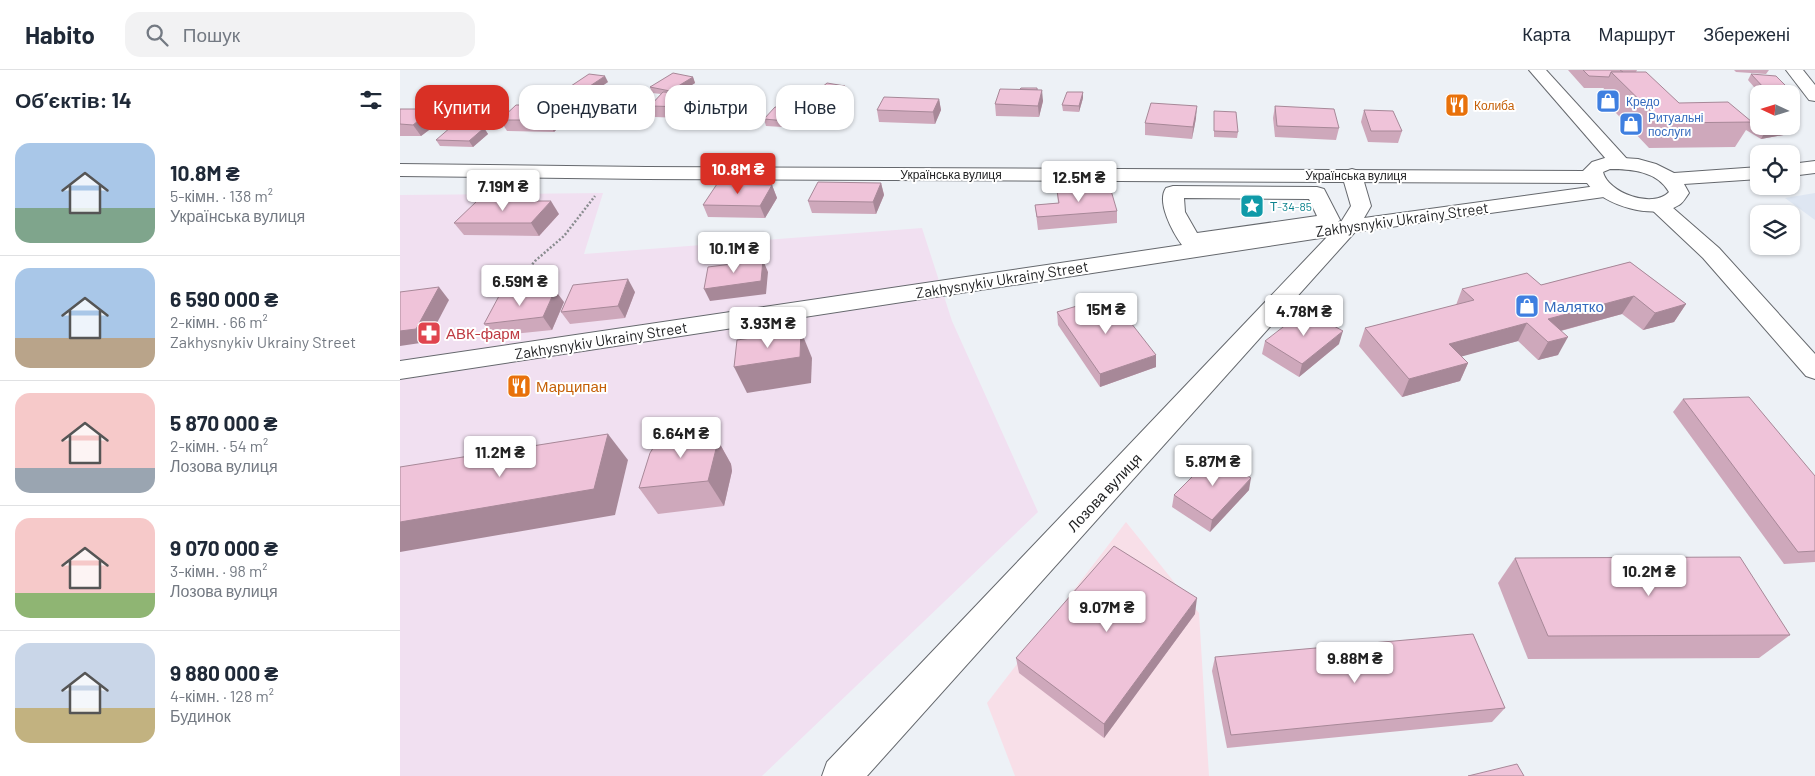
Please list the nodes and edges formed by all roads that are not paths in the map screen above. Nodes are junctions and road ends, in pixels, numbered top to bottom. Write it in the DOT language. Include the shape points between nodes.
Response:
graph roads {
  1 [pos="1537,70"];
  2 [pos="1794,70"];
  3 [pos="1815,96"];
  4 [pos="1620,163"];
  5 [pos="1815,168"];
  6 [pos="1800,169"];
  7 [pos="400,170"];
  8 [pos="1750,174"];
  9 [pos="1352,175"];
  10 [pos="1670,179"];
  11 [pos="1598,184"];
  12 [pos="1658,205"];
  13 [pos="1348,227"];
  14 [pos="1190,241"];
  15 [pos="400,370"];
  16 [pos="1815,370"];
  17 [pos="841,776"];
  1 -- 4 [label="street"];
  2 -- 3 [label="street"];
  4 -- 10 [label="street" via="1647,168"];
  4 -- 11 [label="street" via="1599,166 1593,171"];
  5 -- 6 [label="street"];
  7 -- 9 [label="street, Українська вулиця" via="646,174"];
  8 -- 10 [label="street"];
  9 -- 11 [label="street, Українська вулиця"];
  9 -- 13 [label="street, Лозова вулиця" via="1361,206"];
  10 -- 12 [label="street" via="1679,193 1676,199"];
  11 -- 12 [label="street" via="1630,202"];
  11 -- 13 [label="street, Zakhysnykiv Ukrainy Street"];
  12 -- 16 [label="street" via="1711,253"];
  13 -- 15 [label="street, Zakhysnykiv Ukrainy Street"];
  13 -- 17 [label="street, Лозова вулиця"];
  14 -- 14 [label="street" via="1175,212 1173,192 1317,193 1329,220"];
}
